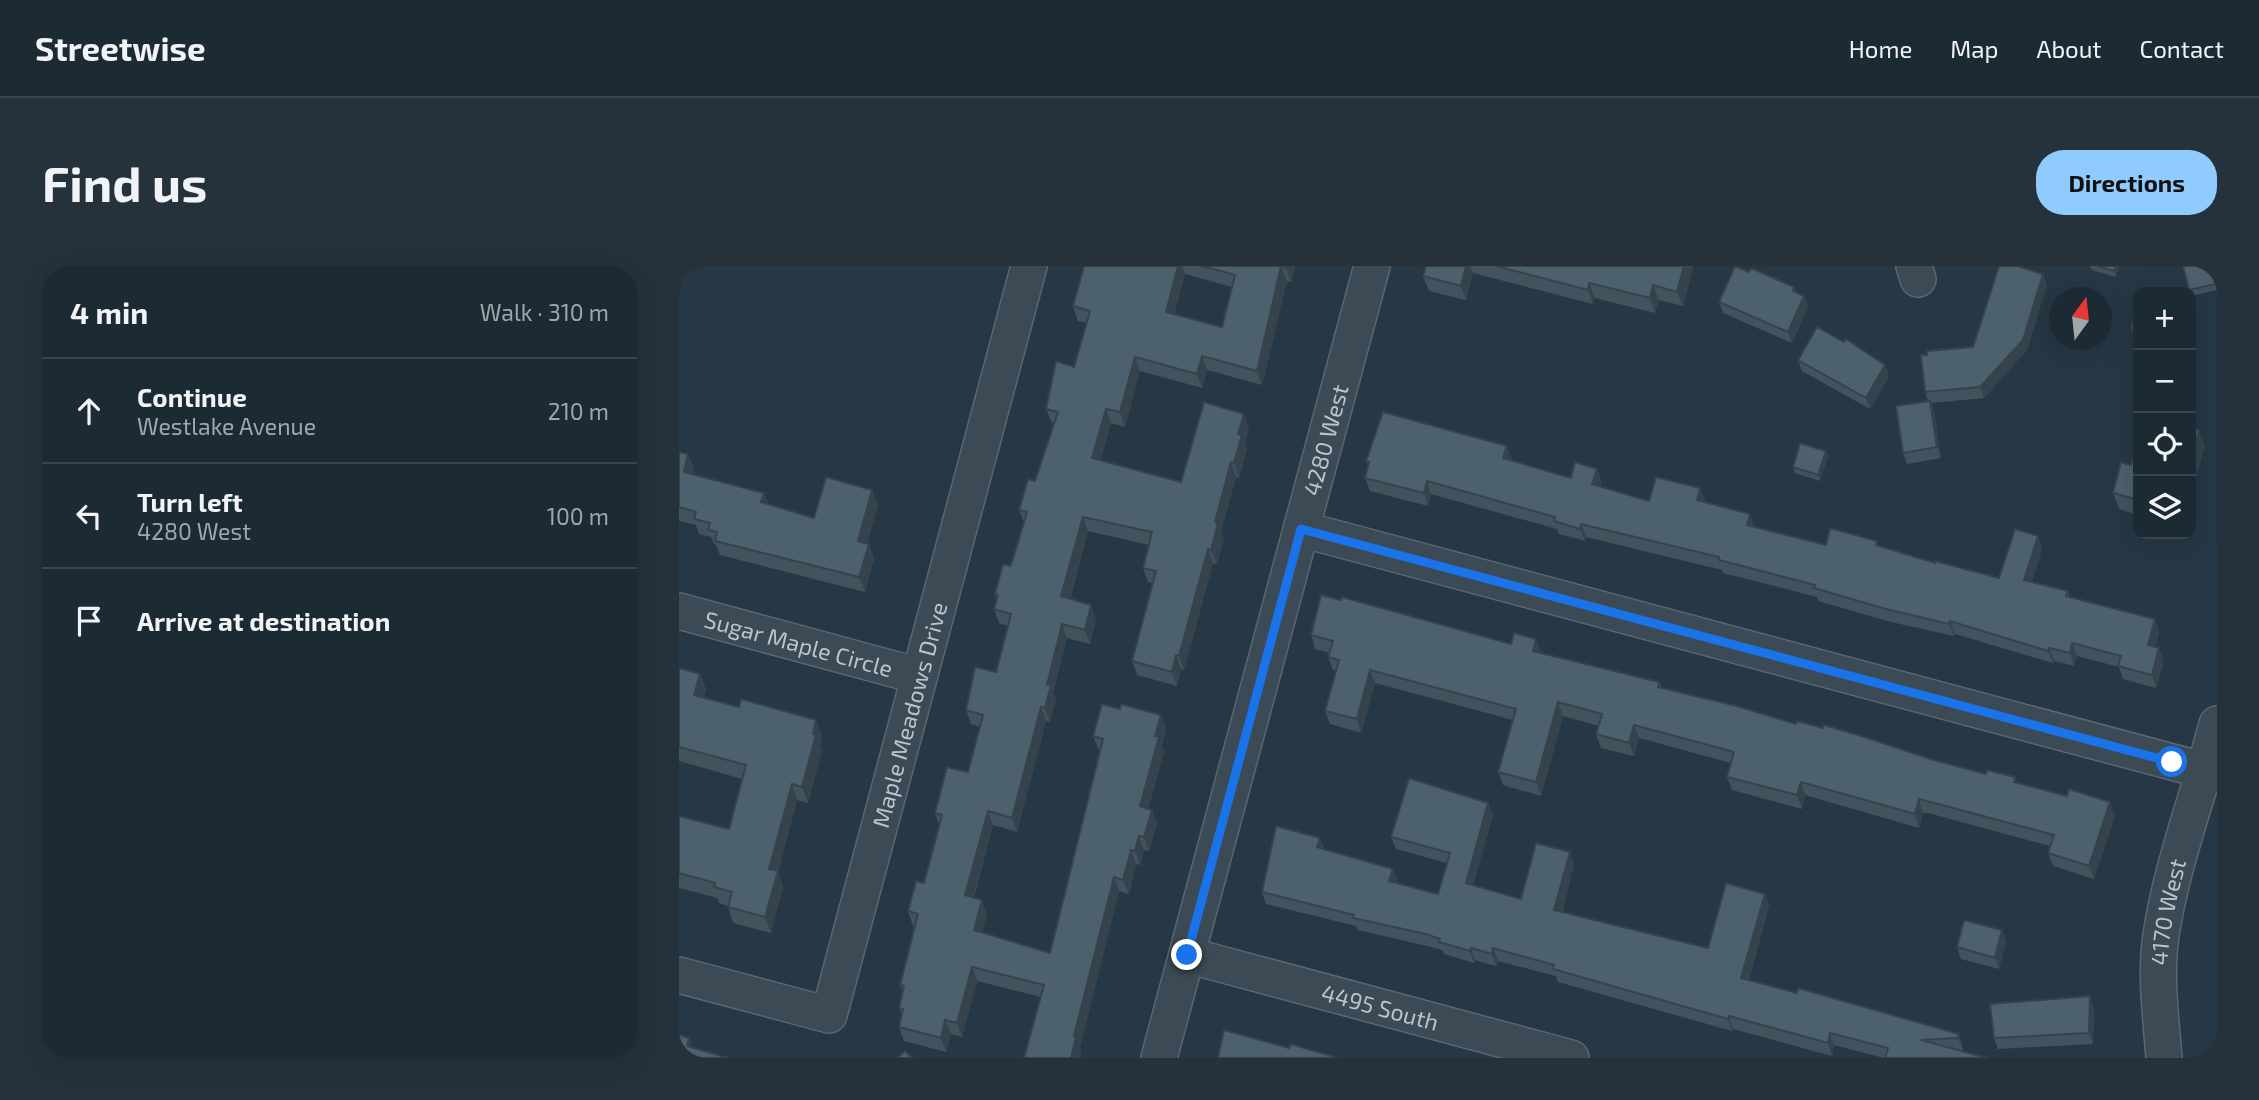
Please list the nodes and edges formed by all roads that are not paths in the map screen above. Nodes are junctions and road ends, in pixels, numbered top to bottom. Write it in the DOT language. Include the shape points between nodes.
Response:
graph roads {
  1 [pos="1029,266"];
  2 [pos="1372,266"];
  3 [pos="1301,529"];
  4 [pos="679,611"];
  5 [pos="919,676"];
  6 [pos="2217,724"];
  7 [pos="2211,773"];
  8 [pos="1187,955"];
  9 [pos="679,975"];
  10 [pos="1159,1058"];
  11 [pos="1571,1058"];
  12 [pos="2164,1058"];
  1 -- 5 [label="street, Maple Meadows Drive"];
  2 -- 3 [label="street, 4280 West"];
  3 -- 7 [label="street"];
  3 -- 8 [label="street, 4280 West"];
  4 -- 5 [label="street, Sugar Maple Circle"];
  5 -- 9 [label="street, Maple Meadows Drive" via="829,1015"];
  6 -- 7 [label="street, 4170 West"];
  7 -- 12 [label="street, 4170 West" via="2185,827 2160,937"];
  8 -- 10 [label="street, 4280 West"];
  8 -- 11 [label="street, 4495 South"];
}
